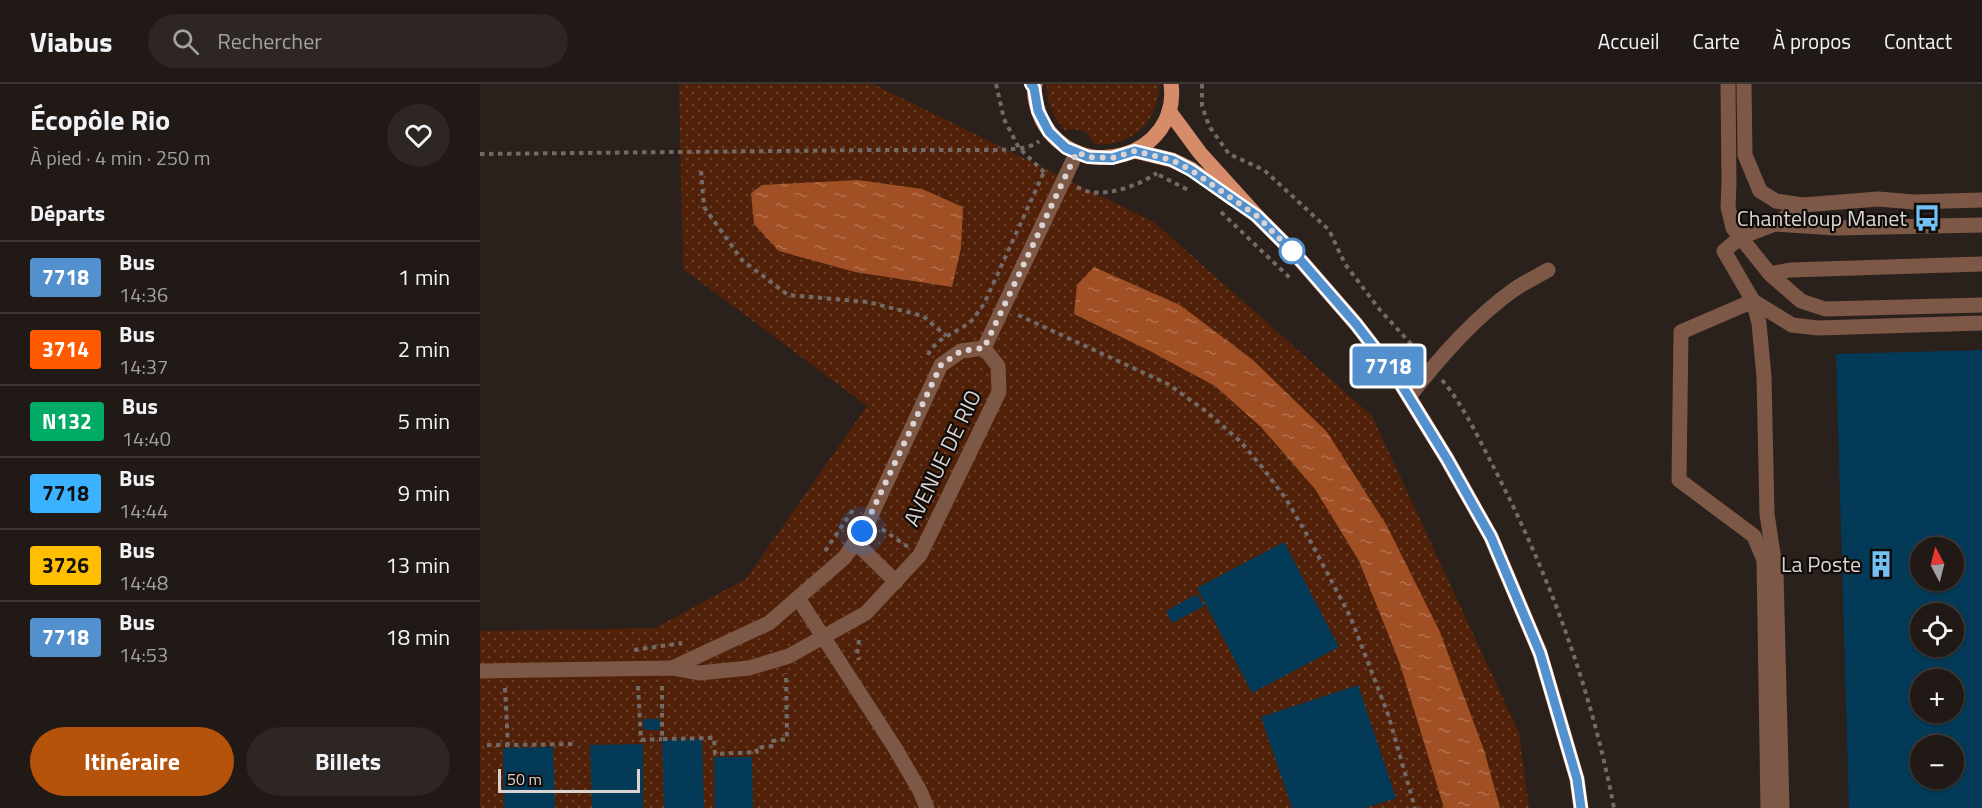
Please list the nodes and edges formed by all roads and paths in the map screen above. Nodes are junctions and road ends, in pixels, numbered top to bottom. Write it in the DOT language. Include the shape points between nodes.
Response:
graph roads {
  1 [pos="996,84"];
  2 [pos="1728,84"];
  3 [pos="1744,84"];
  4 [pos="1033,85"];
  5 [pos="1173,85"];
  6 [pos="1169,111"];
  7 [pos="1049,132"];
  8 [pos="1019,148"];
  9 [pos="1135,151"];
  10 [pos="1077,152"];
  11 [pos="480,154"];
  12 [pos="1161,170"];
  13 [pos="700,171"];
  14 [pos="1044,172"];
  15 [pos="1156,173"];
  16 [pos="1050,175"];
  17 [pos="1074,185"];
  18 [pos="1197,196"];
  19 [pos="1982,201"];
  20 [pos="1803,205"];
  21 [pos="1216,208"];
  22 [pos="1257,216"];
  23 [pos="1775,224"];
  24 [pos="1982,225"];
  25 [pos="1741,237"];
  26 [pos="1982,264"];
  27 [pos="1548,270"];
  28 [pos="1770,274"];
  29 [pos="1290,278"];
  30 [pos="1752,301"];
  31 [pos="1982,305"];
  32 [pos="1018,315"];
  33 [pos="1982,323"];
  34 [pos="946,336"];
  35 [pos="984,348"];
  36 [pos="925,360"];
  37 [pos="1409,397"];
  38 [pos="858,500"];
  39 [pos="868,520"];
  40 [pos="855,542"];
  41 [pos="920,555"];
  42 [pos="818,559"];
  43 [pos="896,582"];
  44 [pos="798,598"];
  45 [pos="823,637"];
  46 [pos="686,642"];
  47 [pos="628,651"];
  48 [pos="672,668"];
  49 [pos="480,672"];
  50 [pos="786,672"];
  51 [pos="638,686"];
  52 [pos="662,686"];
  53 [pos="505,688"];
  54 [pos="662,739"];
  55 [pos="573,744"];
  56 [pos="508,745"];
  57 [pos="487,746"];
  58 [pos="927,808"];
  59 [pos="1415,808"];
  60 [pos="1581,808"];
  61 [pos="1768,808"];
  62 [pos="1782,808"];
  1 -- 8 [label="path" via="1004,119"];
  2 -- 25 [label="street" via="1728,207 1733,228"];
  3 -- 20 [label="street" via="1745,155 1760,191 1776,201"];
  4 -- 7 [label="main road" via="1038,111"];
  5 -- 6 [label="main road"];
  6 -- 9 [label="main road" via="1161,127"];
  6 -- 22 [label="main road" via="1200,153"];
  7 -- 8 [label="path" via="1036,144"];
  7 -- 10 [label="main road" via="1066,148"];
  8 -- 11 [label="path"];
  8 -- 14 [label="path"];
  9 -- 10 [label="main road" via="1112,158 1088,157"];
  9 -- 22 [label="main road" via="1172,160 1191,170"];
  10 -- 35 [label="street"];
  12 -- 15 [label="path"];
  13 -- 34 [label="path" via="704,207 742,260 788,295 868,302 923,316"];
  14 -- 16 [label="path"];
  14 -- 34 [label="path" via="984,304 970,322"];
  15 -- 17 [label="path" via="1119,190 1090,192"];
  15 -- 18 [label="path"];
  19 -- 20 [label="street" via="1878,200"];
  20 -- 23 [label="street"];
  21 -- 29 [label="path"];
  22 -- 37 [label="main road" via="1356,324"];
  23 -- 24 [label="street" via="1836,228"];
  23 -- 25 [label="street"];
  25 -- 28 [label="street"];
  25 -- 30 [label="street" via="1724,251"];
  26 -- 28 [label="street" via="1790,270"];
  27 -- 37 [label="street" via="1514,289 1485,312"];
  28 -- 31 [label="street" via="1801,301 1825,309"];
  30 -- 33 [label="street" via="1792,325 1818,328"];
  30 -- 61 [label="street" via="1681,332 1679,480 1754,536 1764,560"];
  30 -- 62 [label="street" via="1759,323 1764,377 1767,514 1776,573"];
  32 -- 59 [label="path" via="1168,384 1241,442 1262,467 1286,499 1350,616 1388,714"];
  34 -- 36 [label="path" via="930,349"];
  35 -- 39 [label="street, AVENUE DE RIO" via="961,351 941,365"];
  35 -- 41 [label="street, AVENUE DE RIO" via="998,366 999,392"];
  37 -- 60 [label="main road" via="1491,537 1540,653 1577,779"];
  38 -- 42 [label="path"];
  39 -- 40 [label="street, AVENUE DE RIO"];
  39 -- 41 [label="path"];
  40 -- 43 [label="street"];
  40 -- 44 [label="street, AVENUE DE RIO" via="845,557"];
  41 -- 43 [label="street, AVENUE DE RIO"];
  43 -- 45 [label="street, AVENUE DE RIO" via="866,613"];
  44 -- 45 [label="street"];
  44 -- 48 [label="street, AVENUE DE RIO" via="769,623"];
  45 -- 48 [label="street, AVENUE DE RIO" via="789,656 749,668 699,673"];
  45 -- 58 [label="street" via="895,748"];
  46 -- 47 [label="path"];
  48 -- 49 [label="street, AVENUE DE RIO"];
  50 -- 54 [label="path" via="787,740 773,741 774,746 756,748 757,752 715,754 714,738"];
  51 -- 54 [label="path" via="641,740"];
  52 -- 54 [label="path"];
  53 -- 56 [label="path"];
  55 -- 56 [label="path"];
  56 -- 57 [label="path"];
}
